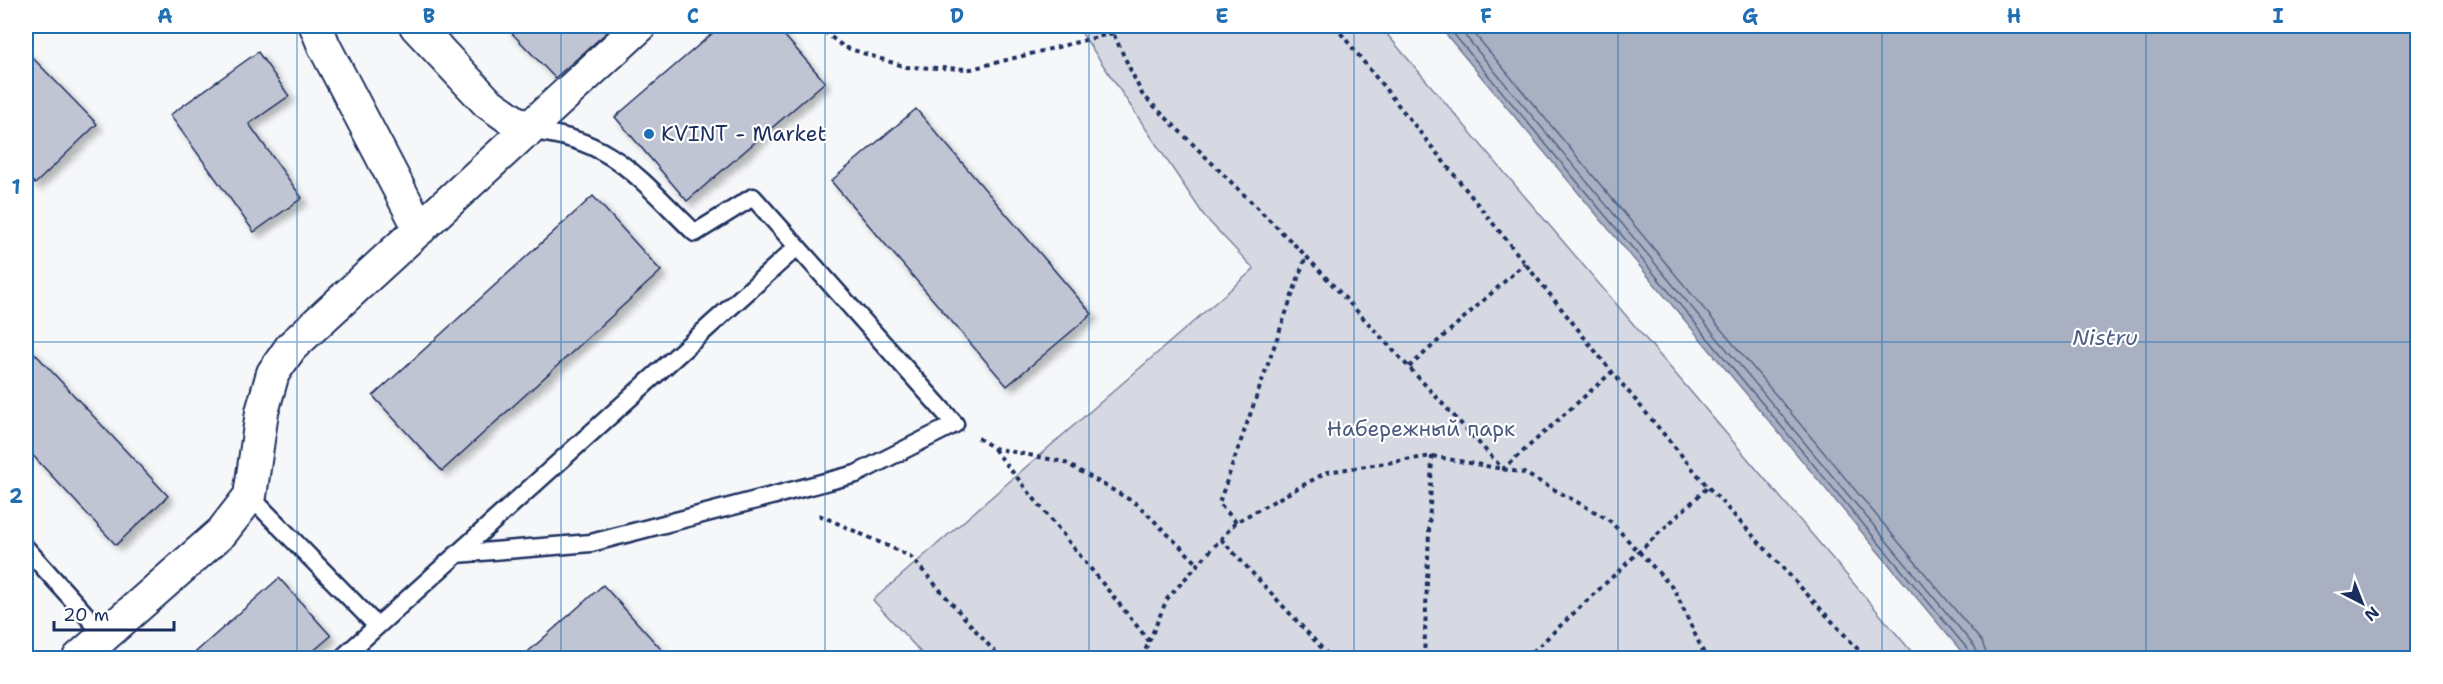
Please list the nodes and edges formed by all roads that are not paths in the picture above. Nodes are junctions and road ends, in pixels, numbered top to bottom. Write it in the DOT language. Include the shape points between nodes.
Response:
graph roads {
  1 [pos="316,26"];
  2 [pos="416,26"];
  3 [pos="640,26"];
  4 [pos="528,131"];
  5 [pos="420,229"];
  6 [pos="797,247"];
  7 [pos="250,496"];
  8 [pos="26,548"];
  9 [pos="457,554"];
  10 [pos="377,626"];
  11 [pos="104,635"];
  12 [pos="79,658"];
  13 [pos="342,658"];
  1 -- 5 [label="street"];
  2 -- 4 [label="street" via="487,102"];
  3 -- 4 [label="street"];
  4 -- 5 [label="street"];
  4 -- 6 [label="lane" via="572,137 619,160 695,233 753,197"];
  5 -- 7 [label="street" via="291,347 273,373 262,412"];
  6 -- 9 [label="lane"];
  6 -- 9 [label="lane" via="955,424 856,474 591,543"];
  7 -- 10 [label="lane"];
  7 -- 11 [label="street" via="222,532"];
  8 -- 11 [label="lane"];
  9 -- 10 [label="lane"];
  10 -- 13 [label="lane"];
  11 -- 12 [label="street"];
}
